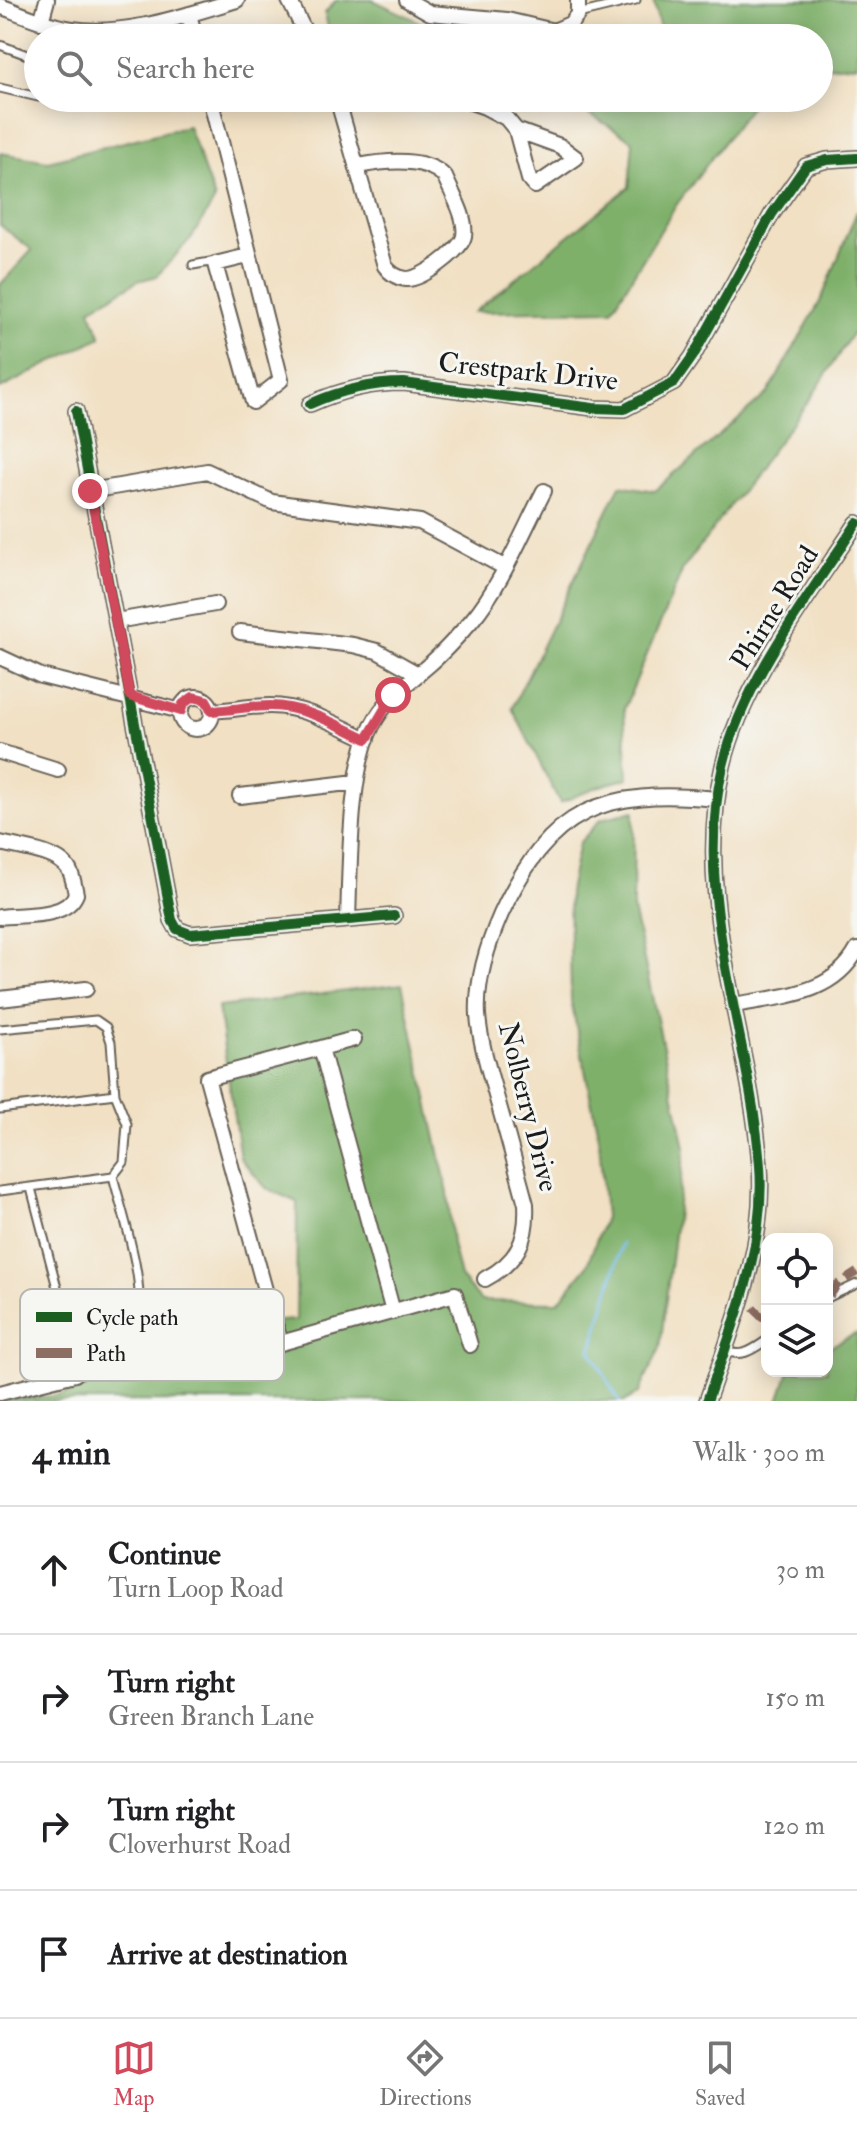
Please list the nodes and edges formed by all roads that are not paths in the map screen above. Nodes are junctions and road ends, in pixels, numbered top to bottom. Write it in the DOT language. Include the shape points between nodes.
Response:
graph roads {
  1 [pos="47,0"];
  2 [pos="237,0"];
  3 [pos="289,0"];
  4 [pos="407,0"];
  5 [pos="636,0"];
  6 [pos="0,6"];
  7 [pos="578,7"];
  8 [pos="189,14"];
  9 [pos="41,22"];
  10 [pos="50,24"];
  11 [pos="140,24"];
  12 [pos="192,24"];
  13 [pos="301,24"];
  14 [pos="524,24"];
  15 [pos="0,45"];
  16 [pos="24,54"];
  17 [pos="0,88"];
  18 [pos="24,94"];
  19 [pos="213,112"];
  20 [pos="341,112"];
  21 [pos="495,112"];
  22 [pos="516,130"];
  23 [pos="857,158"];
  24 [pos="358,166"];
  25 [pos="248,256"];
  26 [pos="215,264"];
  27 [pos="193,265"];
  28 [pos="310,404"];
  29 [pos="76,411"];
  30 [pos="90,491"];
  31 [pos="544,491"];
  32 [pos="857,523"];
  33 [pos="504,567"];
  34 [pos="215,604"];
  35 [pos="116,621"];
  36 [pos="240,632"];
  37 [pos="0,657"];
  38 [pos="418,674"];
  39 [pos="130,696"];
  40 [pos="181,711"];
  41 [pos="212,711"];
  42 [pos="367,739"];
  43 [pos="0,752"];
  44 [pos="58,770"];
  45 [pos="356,782"];
  46 [pos="240,796"];
  47 [pos="716,799"];
  48 [pos="0,843"];
  49 [pos="394,916"];
  50 [pos="0,917"];
  51 [pos="348,920"];
  52 [pos="857,950"];
  53 [pos="86,989"];
  54 [pos="0,999"];
  55 [pos="734,1005"];
  56 [pos="0,1029"];
  57 [pos="354,1039"];
  58 [pos="321,1048"];
  59 [pos="115,1094"];
  60 [pos="0,1109"];
  61 [pos="113,1176"];
  62 [pos="31,1188"];
  63 [pos="0,1191"];
  64 [pos="485,1279"];
  65 [pos="857,1284"];
  66 [pos="57,1289"];
  67 [pos="140,1289"];
  68 [pos="265,1289"];
  69 [pos="833,1295"];
  70 [pos="393,1312"];
  71 [pos="284,1342"];
  72 [pos="761,1344"];
  73 [pos="470,1345"];
  74 [pos="724,1351"];
  75 [pos="47,1381"];
  76 [pos="0,1393"];
  77 [pos="707,1401"];
  1 -- 9 [label="street"];
  2 -- 8 [label="street"];
  3 -- 13 [label="street"];
  4 -- 14 [label="street" via="430,13"];
  5 -- 7 [label="lane"];
  6 -- 9 [label="street"];
  8 -- 11 [label="street"];
  8 -- 12 [label="street"];
  9 -- 10 [label="street"];
  15 -- 16 [label="lane"];
  17 -- 18 [label="lane"];
  19 -- 25 [label="street"];
  20 -- 24 [label="street"];
  21 -- 22 [label="street"];
  22 -- 22 [label="street" via="535,186 576,158 560,146"];
  23 -- 28 [label="street, Crestpark Drive" via="806,166 772,214 674,383 624,409 404,383 338,391"];
  24 -- 24 [label="street" via="389,271 415,278 454,253 464,227 440,171 416,164"];
  25 -- 26 [label="street"];
  25 -- 26 [label="street" via="281,380 253,402"];
  26 -- 27 [label="lane"];
  29 -- 30 [label="street"];
  30 -- 33 [label="street" via="207,471 272,502 420,522"];
  30 -- 35 [label="street"];
  31 -- 33 [label="street"];
  32 -- 47 [label="street, Phirne Road" via="756,682 724,762"];
  33 -- 38 [label="street" via="476,616"];
  34 -- 35 [label="street"];
  35 -- 39 [label="street"];
  36 -- 38 [label="street" via="353,645 377,651"];
  37 -- 39 [label="street" via="41,676"];
  38 -- 42 [label="street" via="393,695"];
  39 -- 40 [label="street"];
  39 -- 51 [label="street" via="177,929 190,934"];
  40 -- 41 [label="street" via="193,697 206,700"];
  40 -- 41 [label="street" via="184,723 196,728 208,724"];
  41 -- 42 [label="street" via="293,709"];
  42 -- 45 [label="street"];
  43 -- 44 [label="street"];
  45 -- 46 [label="street"];
  45 -- 51 [label="street"];
  47 -- 55 [label="street, Phirne Road" via="714,887"];
  47 -- 64 [label="street, Nolberry Drive" via="638,796 591,809 537,851 511,894 484,959 478,1015 527,1223 513,1259"];
  48 -- 50 [label="street" via="65,865 76,894 59,911"];
  49 -- 51 [label="street"];
  52 -- 55 [label="street" via="834,979 812,990"];
  53 -- 54 [label="street"];
  55 -- 74 [label="street, Phirne Road" via="760,1188 749,1278"];
  56 -- 59 [label="lane" via="96,1020 106,1027 111,1042"];
  57 -- 58 [label="street"];
  58 -- 68 [label="street" via="207,1078"];
  58 -- 70 [label="street"];
  59 -- 60 [label="lane"];
  59 -- 61 [label="lane" via="127,1124 124,1162"];
  61 -- 62 [label="lane"];
  61 -- 67 [label="lane"];
  62 -- 63 [label="lane"];
  62 -- 66 [label="lane"];
  65 -- 69 [label="lane"];
  70 -- 71 [label="street"];
  70 -- 73 [label="street" via="455,1294"];
  72 -- 74 [label="lane" via="745,1354"];
  74 -- 77 [label="street, Phirne Road"];
  75 -- 76 [label="street"];
}
